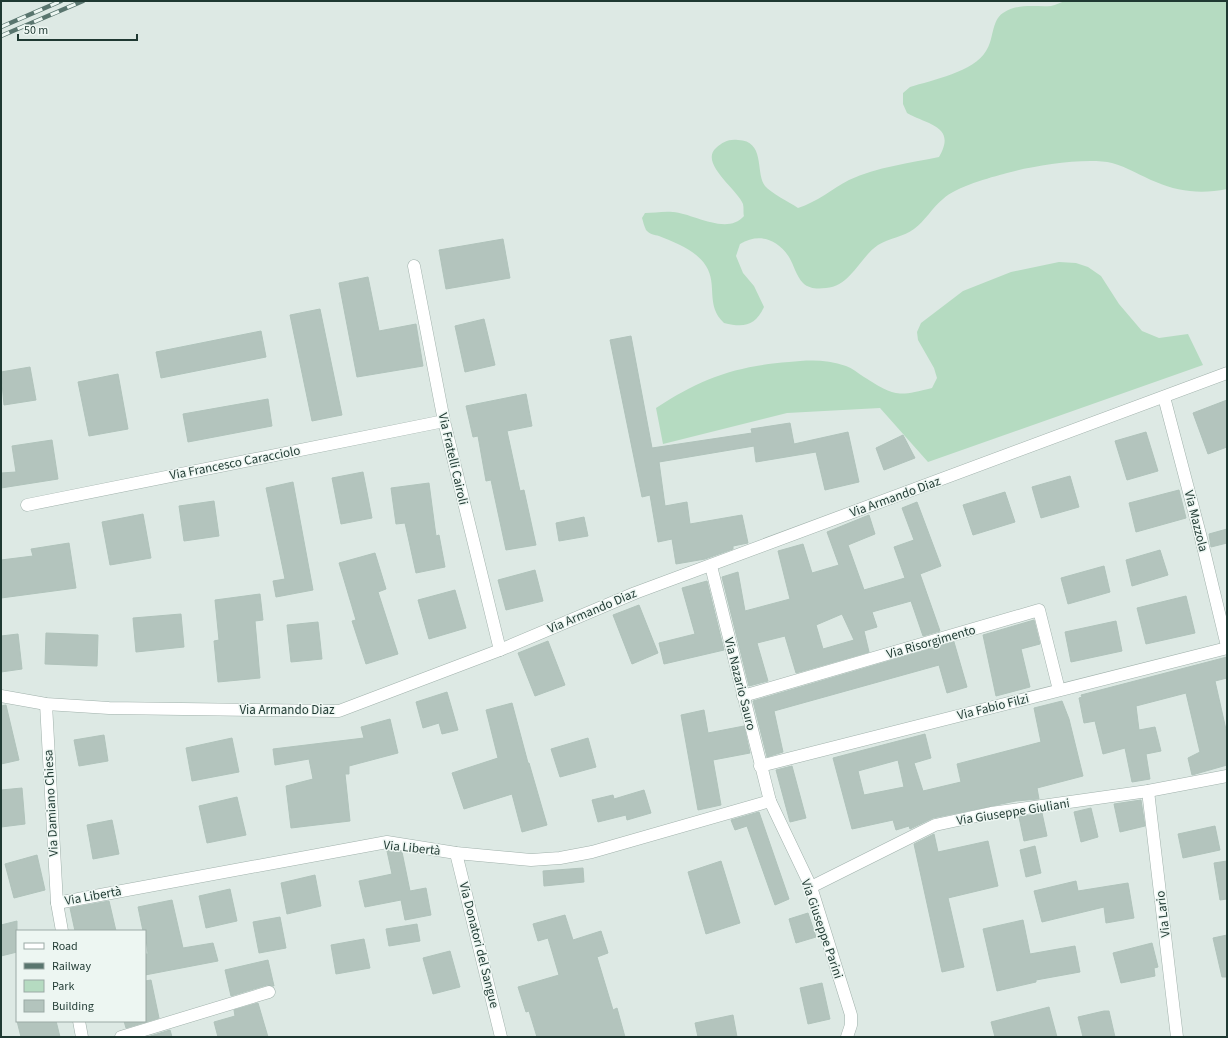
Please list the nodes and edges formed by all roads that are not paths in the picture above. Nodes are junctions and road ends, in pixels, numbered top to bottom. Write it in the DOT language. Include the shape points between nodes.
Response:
graph roads {
  1 [pos="414,266"];
  2 [pos="1227,373"];
  3 [pos="1164,397"];
  4 [pos="444,421"];
  5 [pos="27,505"];
  6 [pos="711,566"];
  7 [pos="1227,647"];
  8 [pos="500,650"];
  9 [pos="1059,690"];
  10 [pos="1,696"];
  11 [pos="743,696"];
  12 [pos="46,704"];
  13 [pos="760,766"];
  14 [pos="1227,776"];
  15 [pos="1148,791"];
  16 [pos="770,801"];
  17 [pos="456,853"];
  18 [pos="811,887"];
  19 [pos="57,903"];
  20 [pos="62,930"];
  21 [pos="269,992"];
  22 [pos="79,1022"];
  23 [pos="82,1037"];
  24 [pos="121,1037"];
  25 [pos="501,1037"];
  26 [pos="847,1037"];
  27 [pos="1178,1037"];
  1 -- 4 [label="street, Via Fratelli Cairoli"];
  2 -- 3 [label="street, Via Armando Diaz"];
  3 -- 6 [label="street, Via Armando Diaz"];
  3 -- 7 [label="street, Via Mazzola"];
  4 -- 5 [label="street, Via Francesco Caracciolo"];
  4 -- 8 [label="street, Via Fratelli Cairoli"];
  6 -- 8 [label="street, Via Armando Diaz" via="634,593"];
  6 -- 11 [label="street, Via Nazario Sauro"];
  7 -- 9 [label="street, Via Fabio Filzi"];
  8 -- 12 [label="street, Via Armando Diaz" via="339,711 109,708"];
  9 -- 11 [label="street, Via Risorgimento" via="1039,610"];
  9 -- 13 [label="street, Via Fabio Filzi"];
  10 -- 12 [label="street, Via Armando Diaz"];
  11 -- 13 [label="street, Via Nazario Sauro"];
  12 -- 19 [label="street, Via Damiano Chiesa"];
  13 -- 16 [label="street, Via Nazario Sauro"];
  14 -- 15 [label="street, Via Giuseppe Giuliani"];
  15 -- 18 [label="street, Via Giuseppe Giuliani" via="990,813 935,825"];
  15 -- 27 [label="street, Via Lario"];
  16 -- 17 [label="street, Via Libertà" via="592,852 560,858 531,860"];
  16 -- 18 [label="street, Via Giuseppe Parini"];
  17 -- 19 [label="street, Via Libertà" via="387,842"];
  17 -- 25 [label="street, Via Donatori del Sangue"];
  18 -- 26 [label="street, Via Giuseppe Parini" via="851,1014"];
  19 -- 20 [label="street, Via Libertà"];
  21 -- 24 [label="street"];
  22 -- 23 [label="street"];
}
